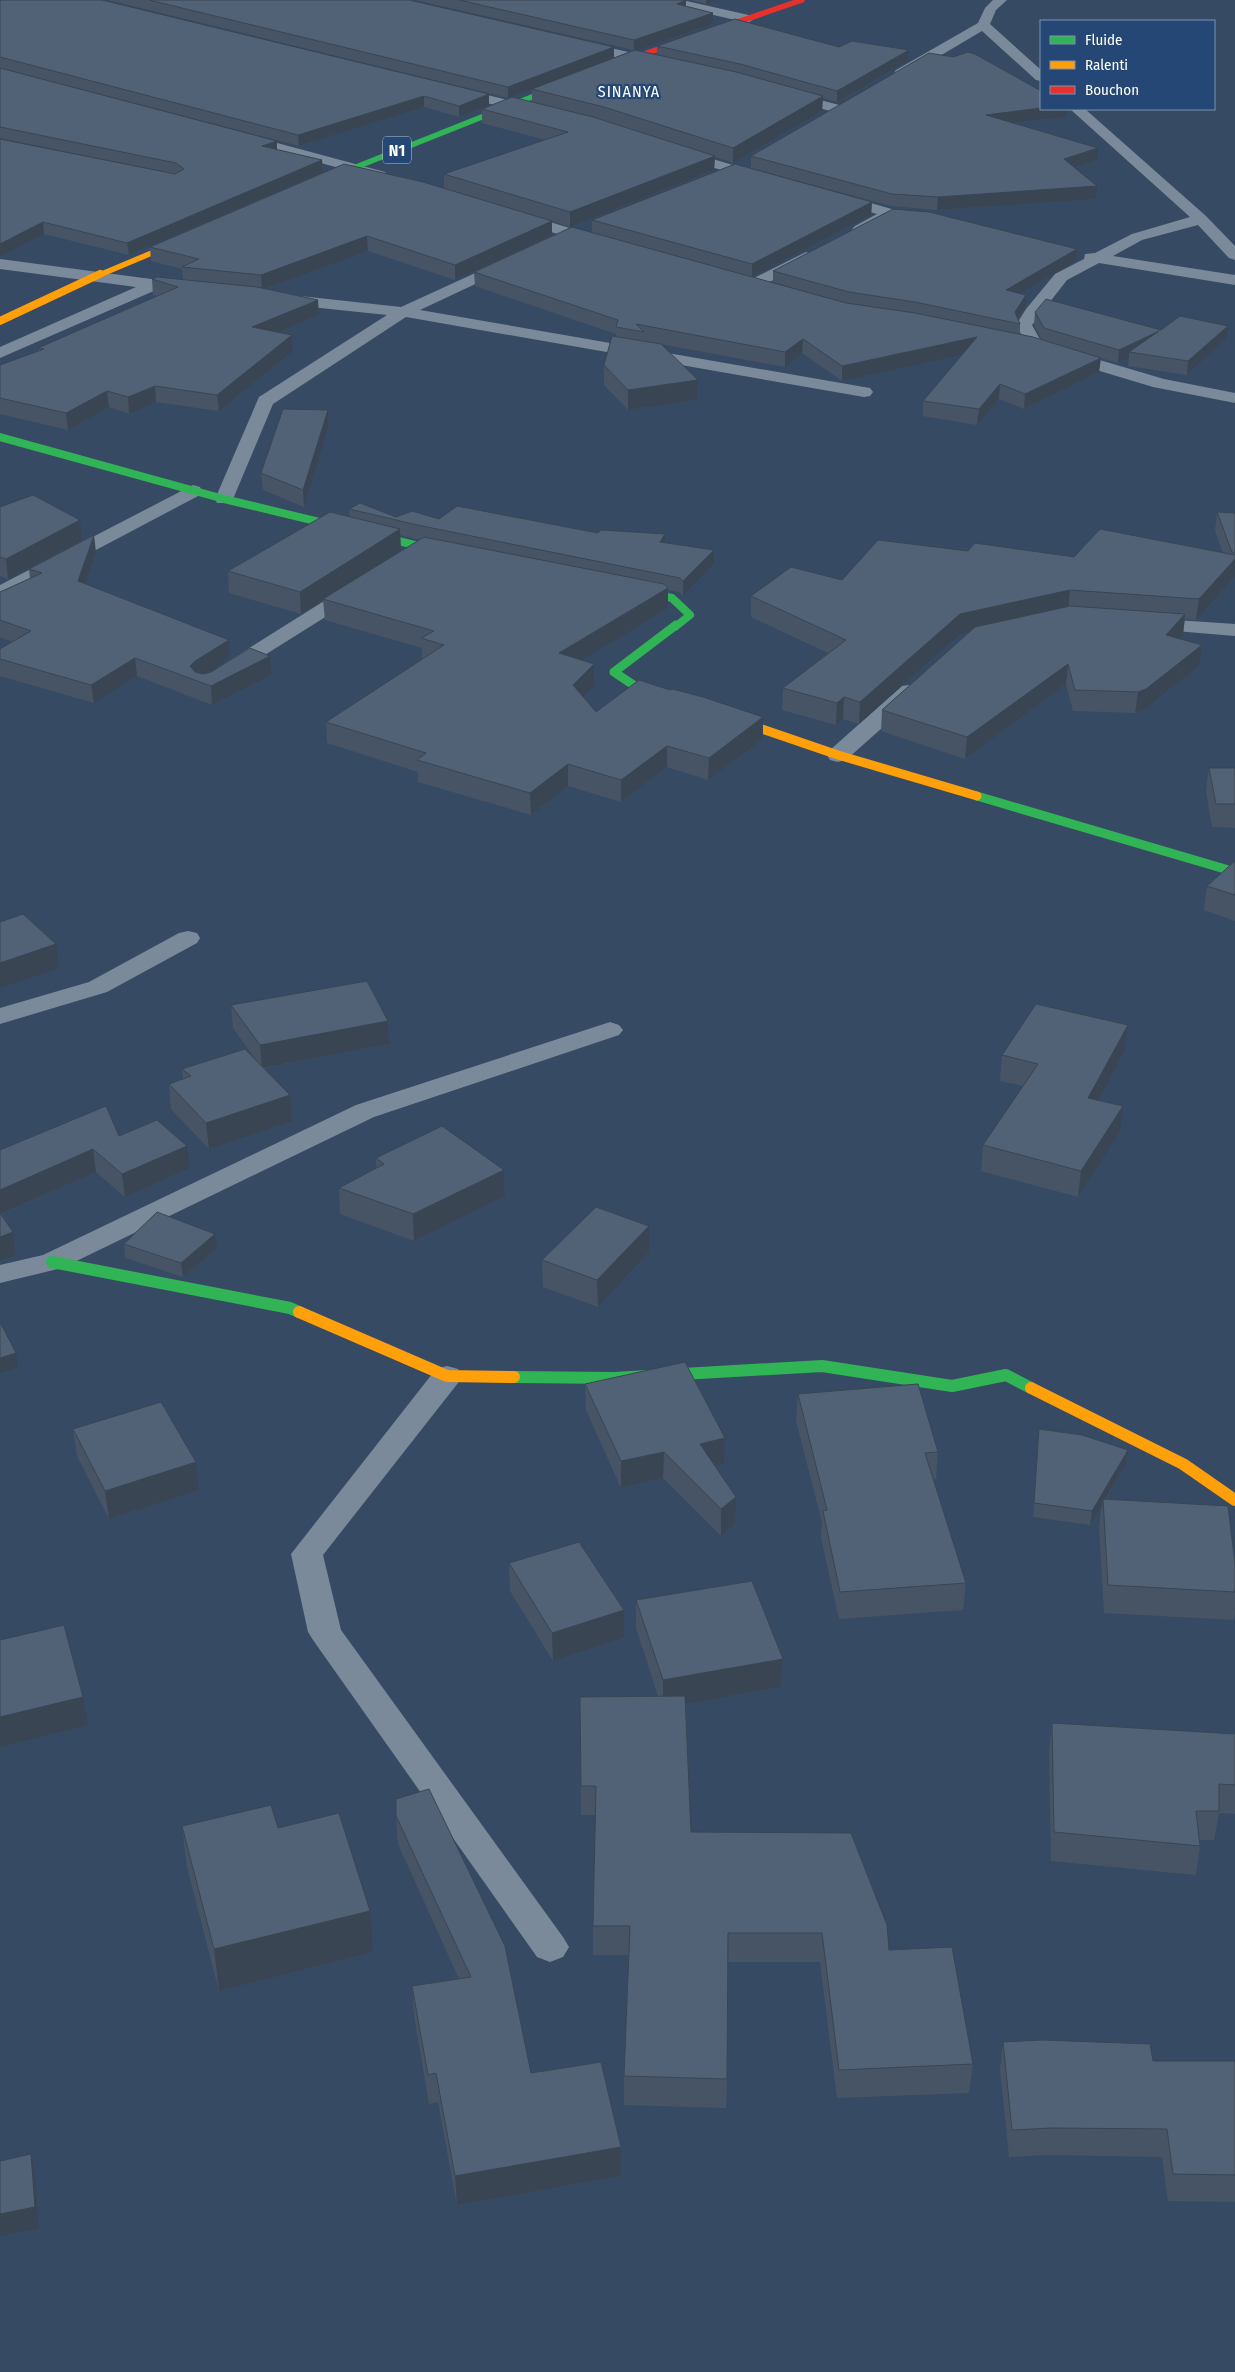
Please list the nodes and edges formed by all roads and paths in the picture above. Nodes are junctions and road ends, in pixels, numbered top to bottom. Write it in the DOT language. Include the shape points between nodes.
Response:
graph roads {
  1 [pos="666,0"];
  2 [pos="802,0"];
  3 [pos="1001,0"];
  4 [pos="748,19"];
  5 [pos="983,25"];
  6 [pos="564,41"];
  7 [pos="632,58"];
  8 [pos="671,66"];
  9 [pos="597,71"];
  10 [pos="1040,76"];
  11 [pos="579,78"];
  12 [pos="890,80"];
  13 [pos="442,88"];
  14 [pos="775,91"];
  15 [pos="510,104"];
  16 [pos="1078,110"];
  17 [pos="554,115"];
  18 [pos="822,119"];
  19 [pos="230,134"];
  20 [pos="662,147"];
  21 [pos="750,161"];
  22 [pos="354,167"];
  23 [pos="734,170"];
  24 [pos="392,179"];
  25 [pos="707,181"];
  26 [pos="780,183"];
  27 [pos="312,185"];
  28 [pos="826,196"];
  29 [pos="505,213"];
  30 [pos="890,213"];
  31 [pos="908,214"];
  32 [pos="1201,219"];
  33 [pos="598,223"];
  34 [pos="195,234"];
  35 [pos="571,234"];
  36 [pos="847,235"];
  37 [pos="553,242"];
  38 [pos="618,246"];
  39 [pos="822,248"];
  40 [pos="1077,253"];
  41 [pos="527,254"];
  42 [pos="1235,256"];
  43 [pos="1096,259"];
  44 [pos="0,264"];
  45 [pos="96,276"];
  46 [pos="1235,280"];
  47 [pos="153,284"];
  48 [pos="773,289"];
  49 [pos="201,290"];
  50 [pos="268,297"];
  51 [pos="403,312"];
  52 [pos="0,321"];
  53 [pos="1014,341"];
  54 [pos="1036,346"];
  55 [pos="0,353"];
  56 [pos="864,392"];
  57 [pos="1235,398"];
  58 [pos="0,437"];
  59 [pos="193,491"];
  60 [pos="224,499"];
  61 [pos="422,548"];
  62 [pos="460,555"];
  63 [pos="397,564"];
  64 [pos="372,579"];
  65 [pos="624,588"];
  66 [pos="0,593"];
  67 [pos="1124,623"];
  68 [pos="1235,630"];
  69 [pos="924,679"];
  70 [pos="213,680"];
  71 [pos="682,701"];
  72 [pos="718,714"];
  73 [pos="838,755"];
  74 [pos="1235,872"];
  75 [pos="188,938"];
  76 [pos="0,1016"];
  77 [pos="610,1030"];
  78 [pos="52,1262"];
  79 [pos="0,1274"];
  80 [pos="447,1376"];
  81 [pos="1235,1500"];
  82 [pos="550,1947"];
  1 -- 4 [label="street"];
  2 -- 4 [label="main road"];
  3 -- 5 [label="street" via="991,8"];
  4 -- 7 [label="main road"];
  5 -- 10 [label="street"];
  5 -- 12 [label="street"];
  6 -- 7 [label="street"];
  7 -- 8 [label="street"];
  7 -- 9 [label="main road"];
  11 -- 15 [label="main road, N1"];
  13 -- 15 [label="street"];
  14 -- 18 [label="street" via="842,107"];
  15 -- 17 [label="street"];
  15 -- 22 [label="main road, N1"];
  16 -- 32 [label="street"];
  19 -- 22 [label="street"];
  20 -- 23 [label="street"];
  21 -- 23 [label="street"];
  22 -- 24 [label="street"];
  22 -- 27 [label="main road, N1"];
  23 -- 25 [label="street"];
  23 -- 26 [label="street"];
  28 -- 30 [label="street"];
  29 -- 35 [label="street"];
  30 -- 31 [label="street"];
  30 -- 36 [label="street"];
  32 -- 42 [label="street"];
  32 -- 43 [label="street" via="1137,238"];
  33 -- 35 [label="street"];
  34 -- 45 [label="main road"];
  35 -- 37 [label="street"];
  35 -- 38 [label="street"];
  39 -- 48 [label="street" via="747,282"];
  40 -- 43 [label="street"];
  41 -- 51 [label="street"];
  43 -- 46 [label="street"];
  43 -- 54 [label="street" via="1062,277 1032,312 1024,326"];
  44 -- 45 [label="street"];
  45 -- 47 [label="street"];
  45 -- 52 [label="main road"];
  47 -- 49 [label="street"];
  47 -- 55 [label="street"];
  50 -- 51 [label="street"];
  51 -- 56 [label="street"];
  51 -- 60 [label="street" via="265,401"];
  53 -- 54 [label="street"];
  54 -- 57 [label="street" via="1194,391"];
  58 -- 59 [label="main road"];
  59 -- 60 [label="main road"];
  59 -- 66 [label="street"];
  60 -- 61 [label="main road"];
  61 -- 62 [label="main road"];
  61 -- 63 [label="street"];
  64 -- 70 [label="street"];
  65 -- 71 [label="main road" via="672,598 690,615 614,672 636,686"];
  67 -- 68 [label="street"];
  69 -- 73 [label="street"];
  72 -- 73 [label="main road"];
  73 -- 74 [label="main road"];
  75 -- 76 [label="street" via="98,987"];
  77 -- 78 [label="street" via="364,1111"];
  78 -- 79 [label="street"];
  78 -- 80 [label="main road" via="290,1308"];
  80 -- 81 [label="main road" via="614,1378 822,1366 952,1386 1006,1375 1183,1464"];
  80 -- 82 [label="street" via="307,1554 325,1632"];
}
